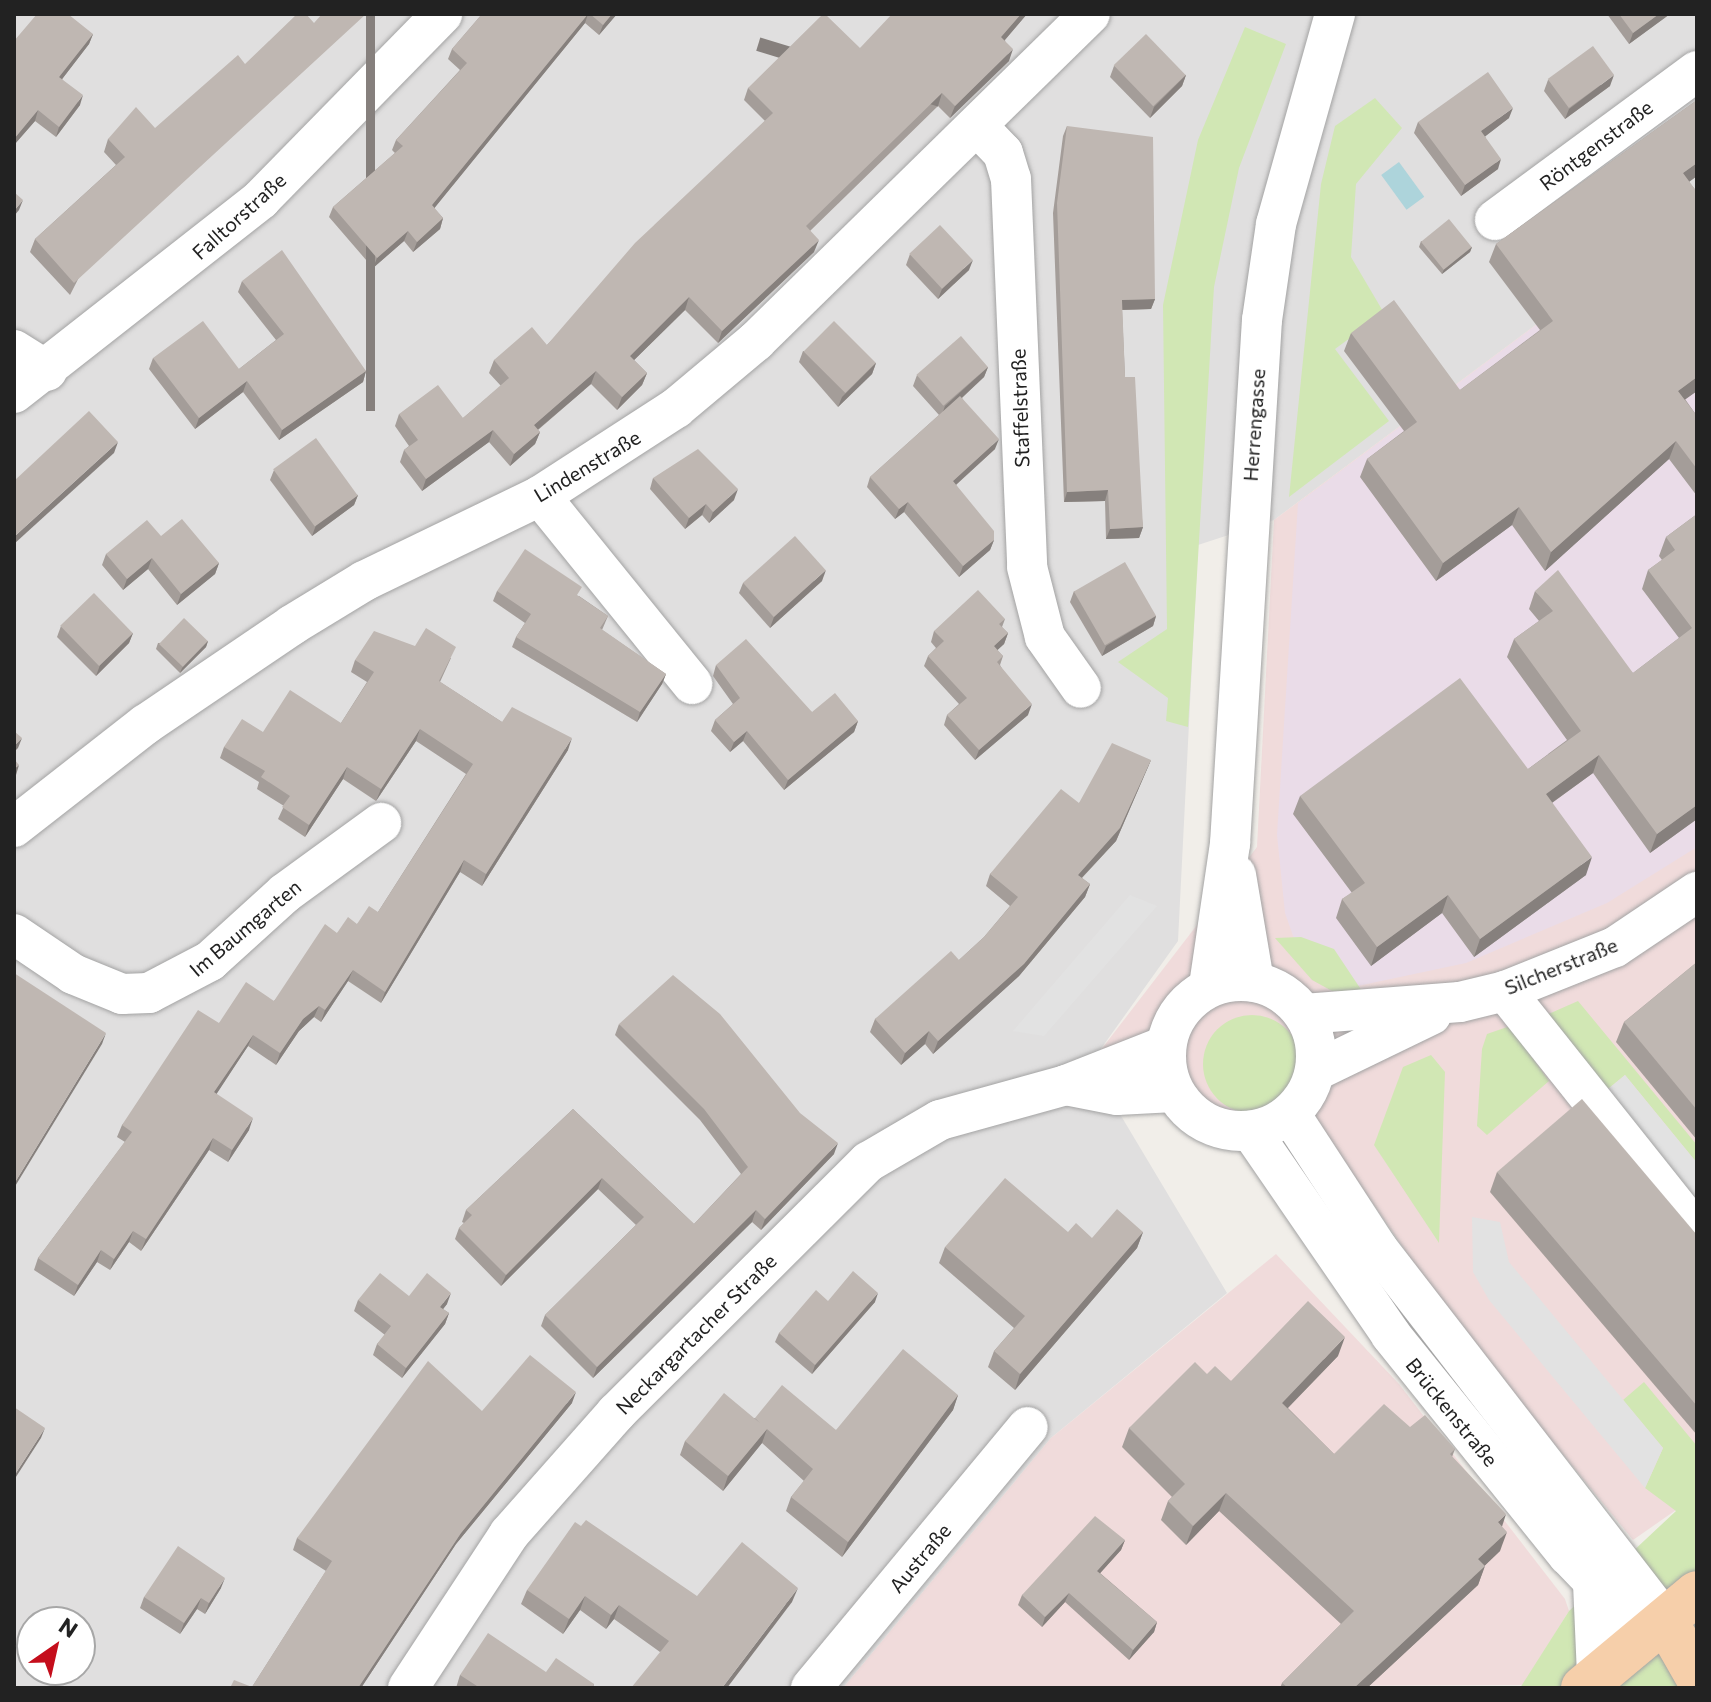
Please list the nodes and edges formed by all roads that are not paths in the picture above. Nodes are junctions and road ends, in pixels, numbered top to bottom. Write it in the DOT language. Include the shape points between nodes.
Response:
graph roads {
  1 [pos="442,14"];
  2 [pos="1090,14"];
  3 [pos="1335,14"];
  4 [pos="1697,71"];
  5 [pos="977,126"];
  6 [pos="1495,220"];
  7 [pos="30,360"];
  8 [pos="14,393"];
  9 [pos="540,496"];
  10 [pos="692,684"];
  11 [pos="1081,688"];
  12 [pos="381,823"];
  13 [pos="14,827"];
  14 [pos="1230,844"];
  15 [pos="1697,892"];
  16 [pos="14,934"];
  17 [pos="1254,981"];
  18 [pos="1209,986"];
  19 [pos="1505,991"];
  20 [pos="1460,1002"];
  21 [pos="1304,1014"];
  22 [pos="1165,1046"];
  23 [pos="1315,1071"];
  24 [pos="1066,1085"];
  25 [pos="1174,1092"];
  26 [pos="1290,1114"];
  27 [pos="1251,1131"];
  28 [pos="1697,1232"];
  29 [pos="1028,1427"];
  30 [pos="1593,1583"];
  31 [pos="1669,1616"];
  32 [pos="1685,1671"];
  33 [pos="1590,1682"];
  34 [pos="408,1688"];
  35 [pos="811,1688"];
  1 -- 7 [label="street, Falltorstraße" via="261,199"];
  2 -- 5 [label="street, Lindenstraße"];
  3 -- 14 [label="street, Herrengasse" via="1279,210 1262,320"];
  4 -- 6 [label="street, Röntgenstraße"];
  5 -- 9 [label="street, Lindenstraße" via="756,341 616,453"];
  5 -- 11 [label="street, Staffelstraße" via="1003,153 1011,179 1027,567 1045,637"];
  7 -- 8 [label="street, Falltorstraße"];
  9 -- 10 [label="street"];
  9 -- 13 [label="street, Lindenstraße" via="364,581 292,625 146,724"];
  12 -- 16 [label="street, Im Baumgarten" via="285,893 210,961 149,993 122,994 73,974"];
  14 -- 17 [label="street"];
  14 -- 18 [label="street"];
  15 -- 19 [label="street, Silcherstraße" via="1615,947"];
  17 -- 18 [label="street"];
  17 -- 21 [label="street" via="1282,992"];
  18 -- 22 [label="street" via="1172,1022"];
  19 -- 20 [label="street, Silcherstraße"];
  19 -- 28 [label="street"];
  20 -- 21 [label="street, Silcherstraße"];
  20 -- 23 [label="street, Silcherstraße"];
  21 -- 23 [label="street" via="1315,1041"];
  22 -- 24 [label="street, Neckargartacher Straße"];
  22 -- 25 [label="street"];
  23 -- 26 [label="street"];
  24 -- 25 [label="street, Neckargartacher Straße" via="1117,1095"];
  24 -- 34 [label="street, Neckargartacher Straße" via="951,1115 868,1162 616,1413 509,1534"];
  25 -- 27 [label="street" via="1193,1115 1220,1129"];
  26 -- 27 [label="street"];
  26 -- 31 [label="street, Brückenstraße" via="1378,1249"];
  27 -- 30 [label="street, Brückenstraße" via="1369,1306"];
  29 -- 35 [label="street, Austraße"];
  30 -- 31 [label="street, Brückenstraße"];
  30 -- 33 [label="street"];
  31 -- 32 [label="main road, Brückenstraße"];
  31 -- 33 [label="main road"];
}
